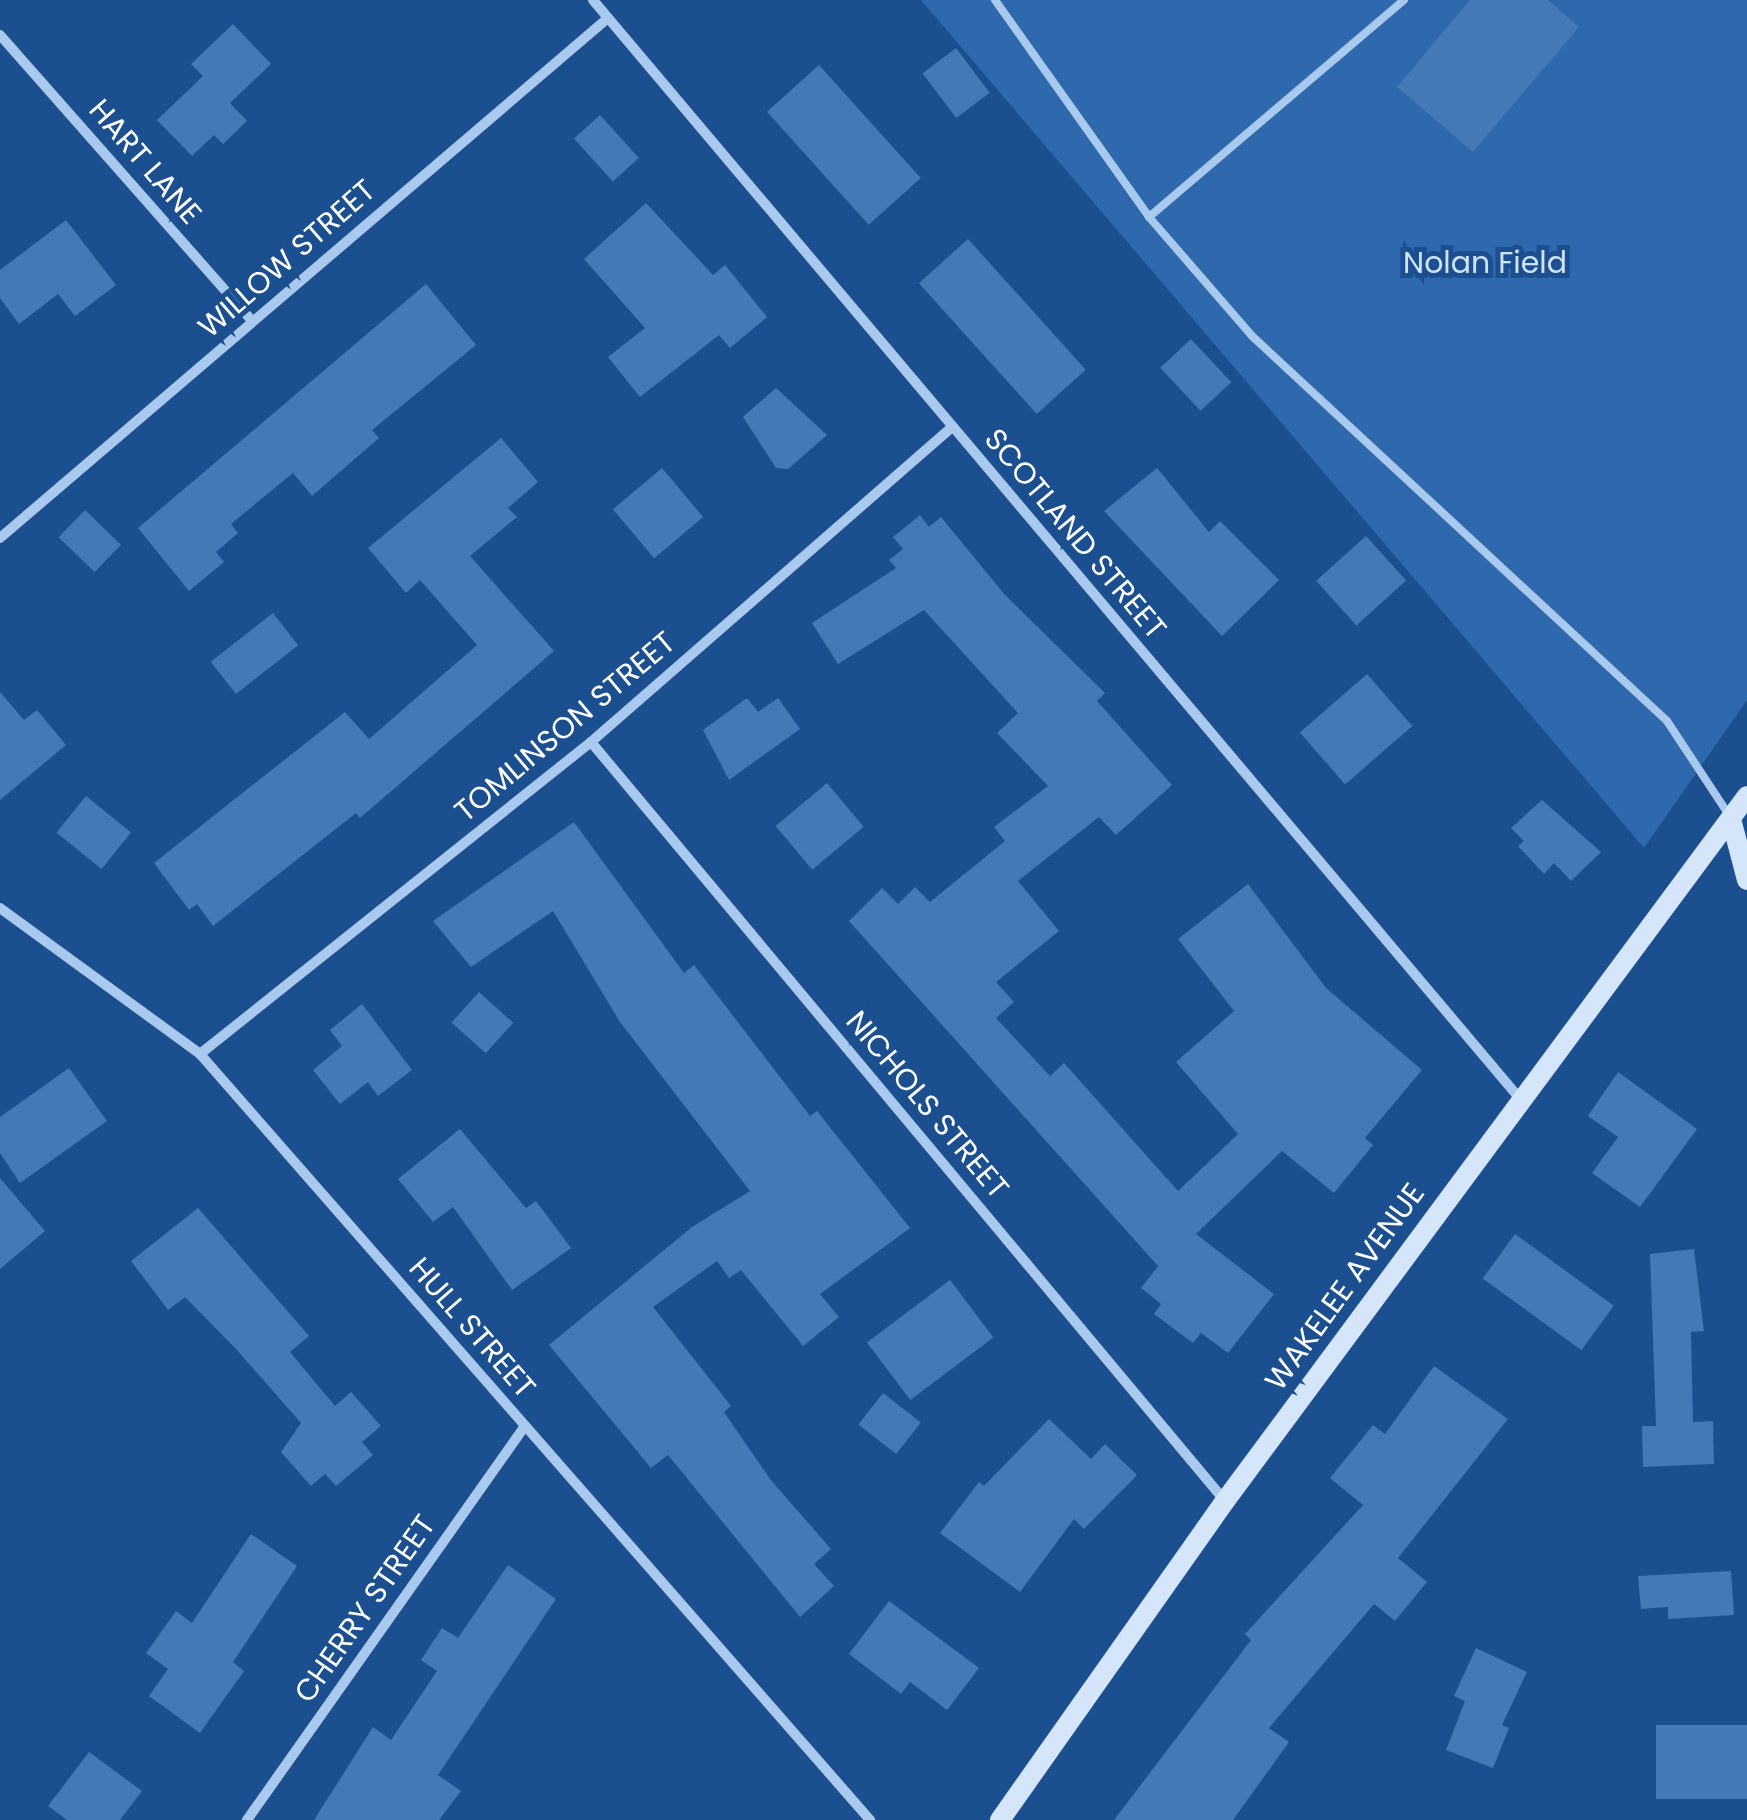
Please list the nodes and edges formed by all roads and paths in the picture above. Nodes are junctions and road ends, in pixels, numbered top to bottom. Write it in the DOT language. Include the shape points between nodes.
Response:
graph roads {
  1 [pos="593,0"];
  2 [pos="995,0"];
  3 [pos="1404,0"];
  4 [pos="608,18"];
  5 [pos="0,35"];
  6 [pos="1149,217"];
  7 [pos="252,322"];
  8 [pos="952,427"];
  9 [pos="0,538"];
  10 [pos="592,742"];
  11 [pos="1747,796"];
  12 [pos="1731,818"];
  13 [pos="1747,880"];
  14 [pos="0,908"];
  15 [pos="200,1054"];
  16 [pos="1520,1099"];
  17 [pos="524,1426"];
  18 [pos="1225,1500"];
  19 [pos="247,1820"];
  20 [pos="870,1820"];
  21 [pos="1000,1820"];
  1 -- 4 [label="street, SCOTLAND STREET"];
  2 -- 6 [label="lane"];
  3 -- 6 [label="lane"];
  4 -- 7 [label="street, WILLOW STREET"];
  4 -- 8 [label="street, SCOTLAND STREET"];
  5 -- 7 [label="street, HART LANE"];
  6 -- 12 [label="lane" via="1252,336 1667,720"];
  7 -- 9 [label="street, WILLOW STREET"];
  8 -- 10 [label="street, TOMLINSON STREET"];
  8 -- 16 [label="street, SCOTLAND STREET"];
  10 -- 15 [label="street, TOMLINSON STREET"];
  10 -- 18 [label="street, NICHOLS STREET"];
  11 -- 12 [label="main road, WAKELEE AVENUE"];
  12 -- 13 [label="main road"];
  12 -- 16 [label="main road, WAKELEE AVENUE"];
  14 -- 15 [label="street, HULL STREET"];
  15 -- 17 [label="street, HULL STREET"];
  16 -- 18 [label="main road, WAKELEE AVENUE"];
  17 -- 19 [label="street, CHERRY STREET"];
  17 -- 20 [label="street, HULL STREET"];
  18 -- 21 [label="main road, WAKELEE AVENUE"];
}
